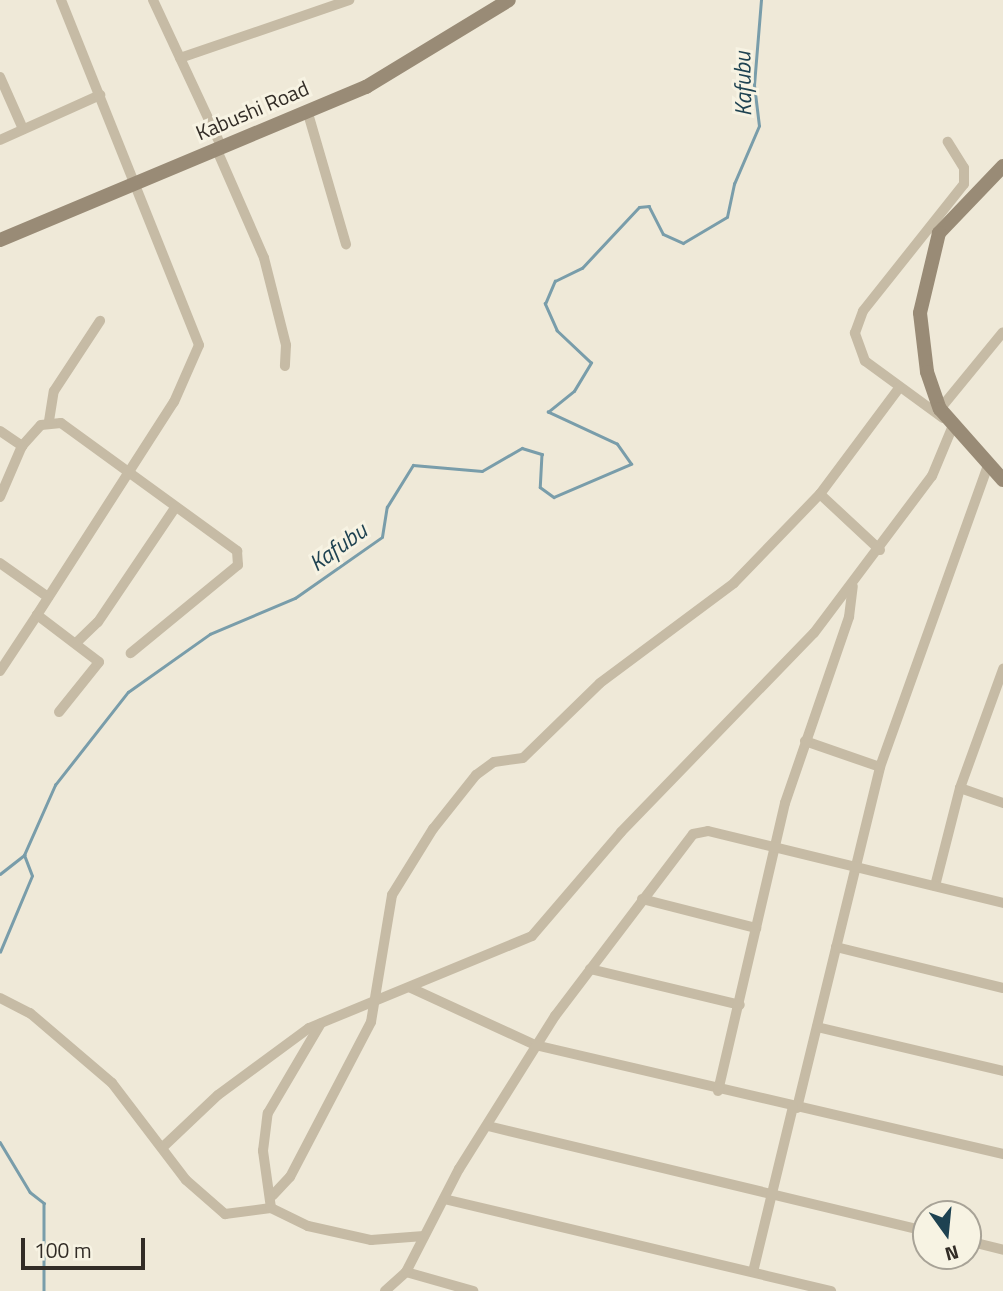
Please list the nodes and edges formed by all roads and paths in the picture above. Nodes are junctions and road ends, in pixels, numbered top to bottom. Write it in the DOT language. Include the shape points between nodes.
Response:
graph roads {
  1 [pos="61,0"];
  2 [pos="153,0"];
  3 [pos="349,0"];
  4 [pos="509,0"];
  5 [pos="180,58"];
  6 [pos="0,77"];
  7 [pos="100,95"];
  8 [pos="307,110"];
  9 [pos="23,129"];
  10 [pos="0,140"];
  11 [pos="948,142"];
  12 [pos="219,147"];
  13 [pos="1003,166"];
  14 [pos="135,182"];
  15 [pos="921,237"];
  16 [pos="0,240"];
  17 [pos="346,244"];
  18 [pos="934,247"];
  19 [pos="100,321"];
  20 [pos="1003,332"];
  21 [pos="285,366"];
  22 [pos="899,388"];
  23 [pos="946,419"];
  24 [pos="49,421"];
  25 [pos="0,431"];
  26 [pos="22,446"];
  27 [pos="988,466"];
  28 [pos="127,470"];
  29 [pos="1003,480"];
  30 [pos="820,494"];
  31 [pos="0,497"];
  32 [pos="175,508"];
  33 [pos="880,550"];
  34 [pos="0,563"];
  35 [pos="853,586"];
  36 [pos="48,597"];
  37 [pos="37,615"];
  38 [pos="76,643"];
  39 [pos="131,653"];
  40 [pos="1003,669"];
  41 [pos="0,671"];
  42 [pos="59,712"];
  43 [pos="805,741"];
  44 [pos="880,767"];
  45 [pos="960,788"];
  46 [pos="1003,803"];
  47 [pos="775,848"];
  48 [pos="853,868"];
  49 [pos="935,886"];
  50 [pos="642,899"];
  51 [pos="1003,903"];
  52 [pos="756,928"];
  53 [pos="836,947"];
  54 [pos="590,969"];
  55 [pos="411,988"];
  56 [pos="1003,988"];
  57 [pos="0,998"];
  58 [pos="377,999"];
  59 [pos="740,1006"];
  60 [pos="321,1023"];
  61 [pos="817,1027"];
  62 [pos="536,1045"];
  63 [pos="1003,1071"];
  64 [pos="718,1091"];
  65 [pos="795,1107"];
  66 [pos="488,1126"];
  67 [pos="164,1146"];
  68 [pos="1003,1154"];
  69 [pos="773,1193"];
  70 [pos="273,1195"];
  71 [pos="444,1199"];
  72 [pos="271,1209"];
  73 [pos="912,1228"];
  74 [pos="424,1236"];
  75 [pos="982,1245"];
  76 [pos="1003,1250"];
  77 [pos="407,1272"];
  78 [pos="753,1272"];
  79 [pos="385,1291"];
  80 [pos="473,1291"];
  81 [pos="831,1291"];
  1 -- 7 [label="street"];
  2 -- 5 [label="street"];
  3 -- 5 [label="street"];
  4 -- 8 [label="main road, Kabushi Road" via="429,54"];
  5 -- 12 [label="street"];
  6 -- 9 [label="street"];
  7 -- 9 [label="street"];
  7 -- 14 [label="street"];
  8 -- 12 [label="main road, Kabushi Road"];
  8 -- 17 [label="street"];
  9 -- 10 [label="street"];
  11 -- 15 [label="street" via="966,179"];
  12 -- 14 [label="main road, Kabushi Road"];
  12 -- 21 [label="street" via="264,258 286,345"];
  13 -- 18 [label="main road" via="962,203"];
  14 -- 16 [label="main road, Kabushi Road"];
  14 -- 28 [label="street" via="199,345 174,402"];
  15 -- 18 [label="street"];
  15 -- 22 [label="street" via="863,311 855,333 860,354"];
  18 -- 23 [label="main road" via="923,280 921,332"];
  19 -- 24 [label="street" via="54,391"];
  20 -- 23 [label="street"];
  22 -- 23 [label="street"];
  22 -- 30 [label="street"];
  23 -- 27 [label="main road"];
  23 -- 33 [label="street" via="932,476"];
  24 -- 26 [label="street"];
  24 -- 28 [label="street"];
  25 -- 26 [label="street"];
  26 -- 31 [label="street"];
  27 -- 29 [label="main road"];
  27 -- 44 [label="street"];
  28 -- 32 [label="street"];
  28 -- 36 [label="street"];
  30 -- 33 [label="street"];
  30 -- 58 [label="street" via="734,583 600,683 523,758 494,762 476,775 392,895"];
  32 -- 38 [label="street" via="98,622"];
  32 -- 39 [label="street" via="242,560"];
  33 -- 35 [label="street"];
  34 -- 36 [label="street"];
  35 -- 43 [label="street" via="849,617"];
  35 -- 55 [label="street" via="704,754 621,832 532,936"];
  36 -- 37 [label="street"];
  37 -- 38 [label="street"];
  37 -- 41 [label="street"];
  38 -- 42 [label="street" via="99,662"];
  40 -- 45 [label="street"];
  43 -- 44 [label="street"];
  43 -- 47 [label="street"];
  44 -- 48 [label="street"];
  45 -- 46 [label="street"];
  45 -- 49 [label="street"];
  47 -- 48 [label="street"];
  47 -- 50 [label="street" via="696,832"];
  47 -- 52 [label="street"];
  48 -- 49 [label="street"];
  48 -- 53 [label="street"];
  49 -- 51 [label="street"];
  50 -- 52 [label="street"];
  50 -- 54 [label="street"];
  52 -- 59 [label="street"];
  53 -- 56 [label="street"];
  53 -- 61 [label="street"];
  54 -- 59 [label="street"];
  54 -- 62 [label="street"];
  55 -- 58 [label="street"];
  55 -- 62 [label="street"];
  57 -- 67 [label="street" via="30,1013 82,1055"];
  58 -- 60 [label="street"];
  58 -- 70 [label="street" via="326,1112 290,1177"];
  59 -- 64 [label="street"];
  60 -- 67 [label="street" via="269,1054"];
  60 -- 70 [label="street" via="268,1113 263,1151"];
  61 -- 63 [label="street"];
  61 -- 65 [label="street"];
  62 -- 64 [label="street"];
  62 -- 66 [label="street"];
  64 -- 65 [label="street"];
  65 -- 68 [label="street"];
  65 -- 69 [label="street"];
  66 -- 69 [label="street"];
  66 -- 71 [label="street"];
  67 -- 72 [label="street" via="186,1180 225,1214"];
  69 -- 73 [label="street"];
  69 -- 78 [label="street"];
  70 -- 72 [label="street"];
  71 -- 74 [label="street"];
  71 -- 78 [label="street"];
  72 -- 74 [label="street" via="308,1226 372,1240"];
  74 -- 77 [label="street"];
  75 -- 76 [label="street"];
  77 -- 79 [label="street"];
  77 -- 80 [label="street"];
  78 -- 81 [label="street"];
}
